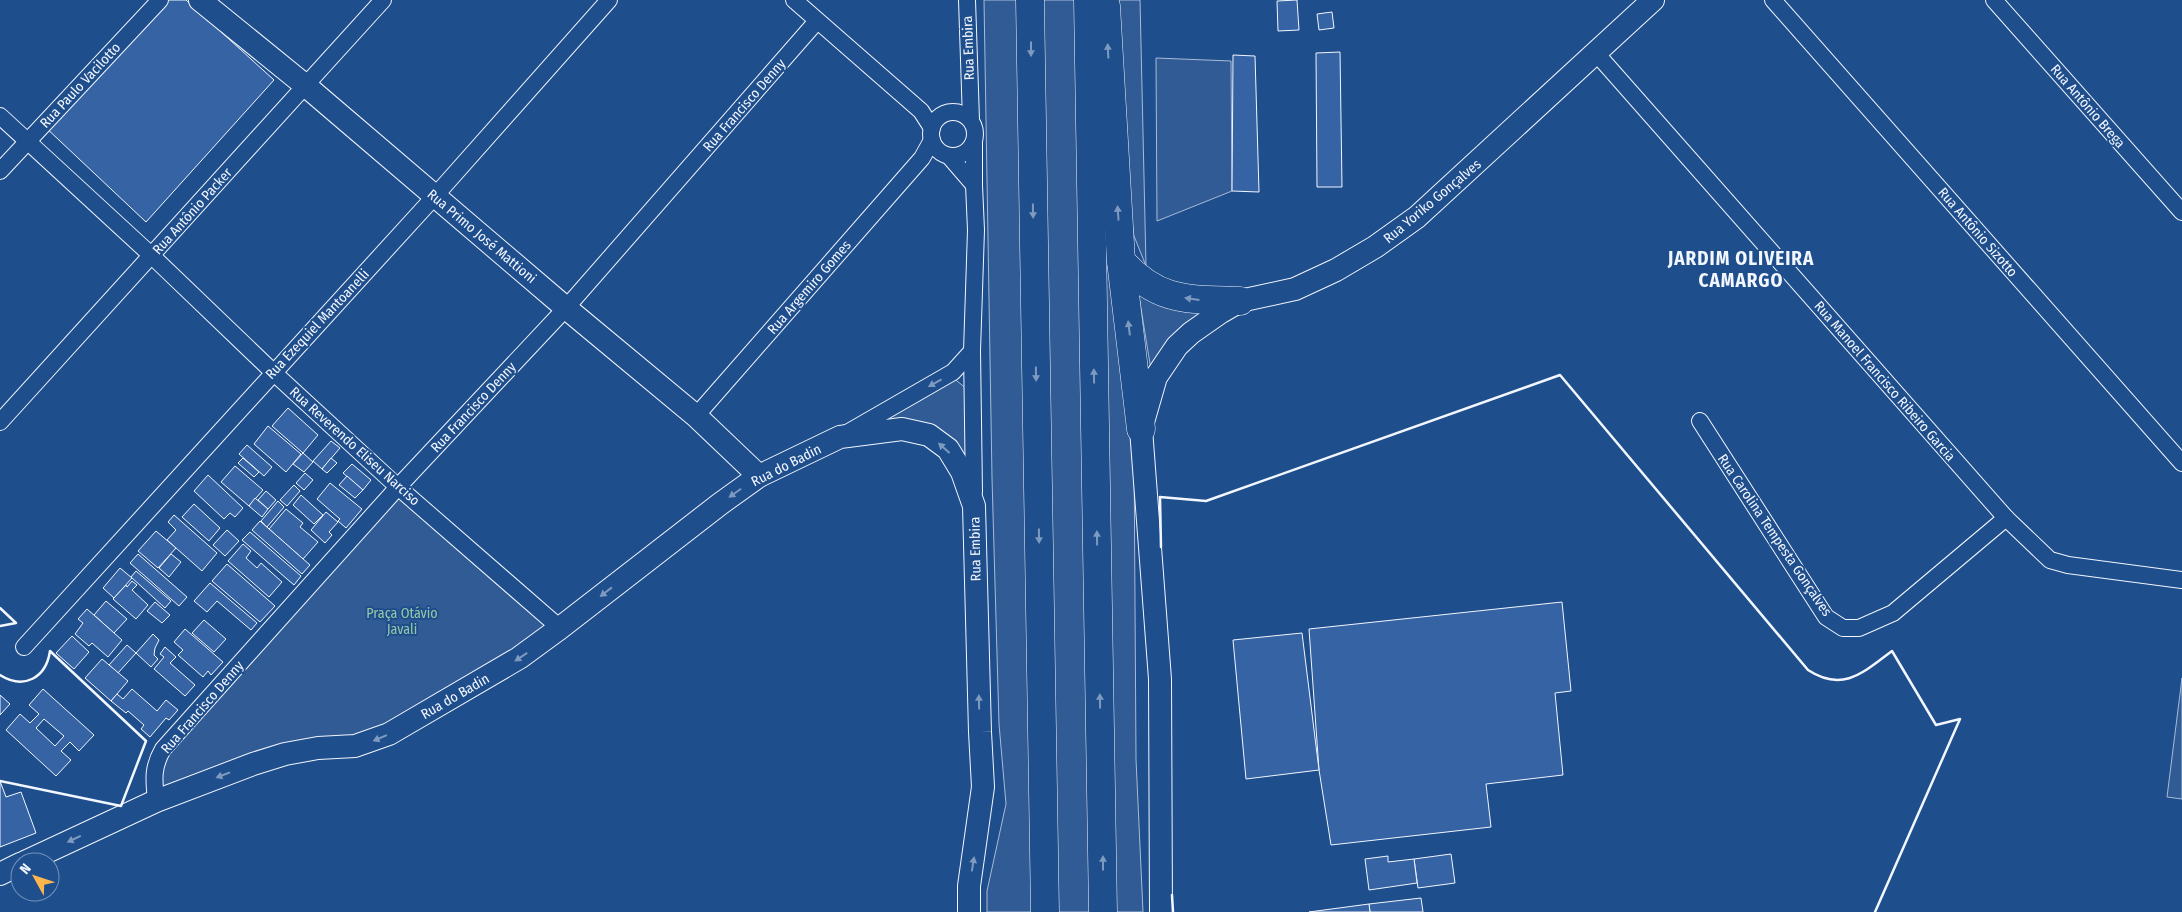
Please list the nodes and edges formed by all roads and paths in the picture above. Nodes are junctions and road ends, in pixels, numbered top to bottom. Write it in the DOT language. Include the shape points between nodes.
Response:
graph roads {
  1 [pos="160,0"];
  2 [pos="200,0"];
  3 [pos="383,0"];
  4 [pos="609,0"];
  5 [pos="794,0"];
  6 [pos="967,0"];
  7 [pos="1030,0"];
  8 [pos="1088,0"];
  9 [pos="1106,0"];
  10 [pos="1653,0"];
  11 [pos="1773,0"];
  12 [pos="1994,0"];
  13 [pos="817,21"];
  14 [pos="1596,53"];
  15 [pos="306,86"];
  16 [pos="0,116"];
  17 [pos="964,116"];
  18 [pos="939,139"];
  19 [pos="27,142"];
  20 [pos="974,142"];
  21 [pos="0,171"];
  22 [pos="974,185"];
  23 [pos="435,196"];
  24 [pos="2182,212"];
  25 [pos="151,255"];
  26 [pos="1121,262"];
  27 [pos="1240,301"];
  28 [pos="566,308"];
  29 [pos="972,351"];
  30 [pos="273,372"];
  31 [pos="696,416"];
  32 [pos="1700,421"];
  33 [pos="0,422"];
  34 [pos="1141,429"];
  35 [pos="840,437"];
  36 [pos="2182,463"];
  37 [pos="759,476"];
  38 [pos="398,486"];
  39 [pos="974,506"];
  40 [pos="2006,518"];
  41 [pos="2182,580"];
  42 [pos="560,628"];
  43 [pos="24,647"];
  44 [pos="156,801"];
  45 [pos="46,852"];
  46 [pos="969,912"];
  47 [pos="1045,912"];
  48 [pos="1103,912"];
  49 [pos="1161,912"];
  1 -- 19 [label="street, Rua Paulo Vacilotto"];
  2 -- 15 [label="main road, Rua Primo José Mattioni"];
  3 -- 15 [label="street, Rua Antônio Packer"];
  4 -- 23 [label="street, Rua Ezequiel Mantoanelli"];
  5 -- 13 [label="street"];
  6 -- 17 [label="street, Rua Embira" via="970,96"];
  7 -- 47 [label="highway, one-way"];
  48 -- 8 [label="highway, one-way"];
  26 -- 9 [label="highway, one-way"];
  10 -- 14 [label="main road, Rua Yoriko Gonçalves"];
  11 -- 36 [label="street, Rua Antônio Sizotto"];
  12 -- 24 [label="street, Rua Antônio Brega"];
  13 -- 18 [label="street" via="920,111"];
  13 -- 28 [label="street, Rua Francisco Denny"];
  14 -- 27 [label="main road, Rua Yoriko Gonçalves" via="1417,216 1375,247 1295,289"];
  14 -- 40 [label="street, Rua Manoel Francisco Ribeiro Garcia"];
  15 -- 23 [label="main road, Rua Primo José Mattioni"];
  15 -- 25 [label="street, Rua Antônio Packer"];
  16 -- 19 [label="street, Rua Reverendo Eliseu Narciso"];
  17 -- 18 [label="street" via="948,113"];
  17 -- 20 [label="street" via="974,127"];
  18 -- 20 [label="street" via="957,157"];
  18 -- 22 [label="street"];
  18 -- 31 [label="street, Rua Argemiro Gomes"];
  19 -- 21 [label="street, Rua Paulo Vacilotto"];
  19 -- 25 [label="street, Rua Reverendo Eliseu Narciso"];
  20 -- 22 [label="street, Rua Embira"];
  22 -- 29 [label="street, Rua Embira" via="976,230"];
  23 -- 28 [label="main road, Rua Primo José Mattioni"];
  23 -- 30 [label="street, Rua Ezequiel Mantoanelli"];
  25 -- 30 [label="street, Rua Reverendo Eliseu Narciso"];
  25 -- 33 [label="street, Rua Antônio Packer"];
  27 -- 26 [label="highway, one-way" via="1196,300 1168,295 1148,287"];
  34 -- 26 [label="highway, one-way"];
  27 -- 34 [label="main road, Rua Yoriko Gonçalves" via="1191,333 1171,354 1156,377"];
  28 -- 31 [label="main road, Rua Primo José Mattioni"];
  28 -- 38 [label="street, Rua Francisco Denny"];
  29 -- 35 [label="street, Rua do Badin, one-way" via="953,372"];
  29 -- 39 [label="street, Rua Embira"];
  30 -- 38 [label="street, Rua Reverendo Eliseu Narciso"];
  30 -- 43 [label="street, Rua Ezequiel Mantoanelli"];
  31 -- 37 [label="main road, Rua Primo José Mattioni"];
  32 -- 40 [label="street, Rua Carolina Tempesta Gonçalves" via="1826,617 1843,628 1859,628 1893,612"];
  34 -- 49 [label="main road" via="1160,680"];
  35 -- 37 [label="main road, Rua do Badin"];
  39 -- 35 [label="main road, Rua do Badin, one-way" via="962,472 948,449 929,436 902,428"];
  37 -- 42 [label="main road, Rua do Badin, one-way"];
  38 -- 42 [label="street, Rua Reverendo Eliseu Narciso"];
  38 -- 44 [label="street, Rua Francisco Denny" via="162,749 155,763"];
  46 -- 39 [label="main road, Rua Embira, one-way" via="969,886 983,787"];
  40 -- 41 [label="street, Rua Manoel Francisco Ribeiro Garcia" via="2050,560"];
  42 -- 44 [label="main road, Rua do Badin, one-way" via="519,658 445,703 372,741 285,754"];
  44 -- 45 [label="main road, Rua do Badin, one-way"];
}
